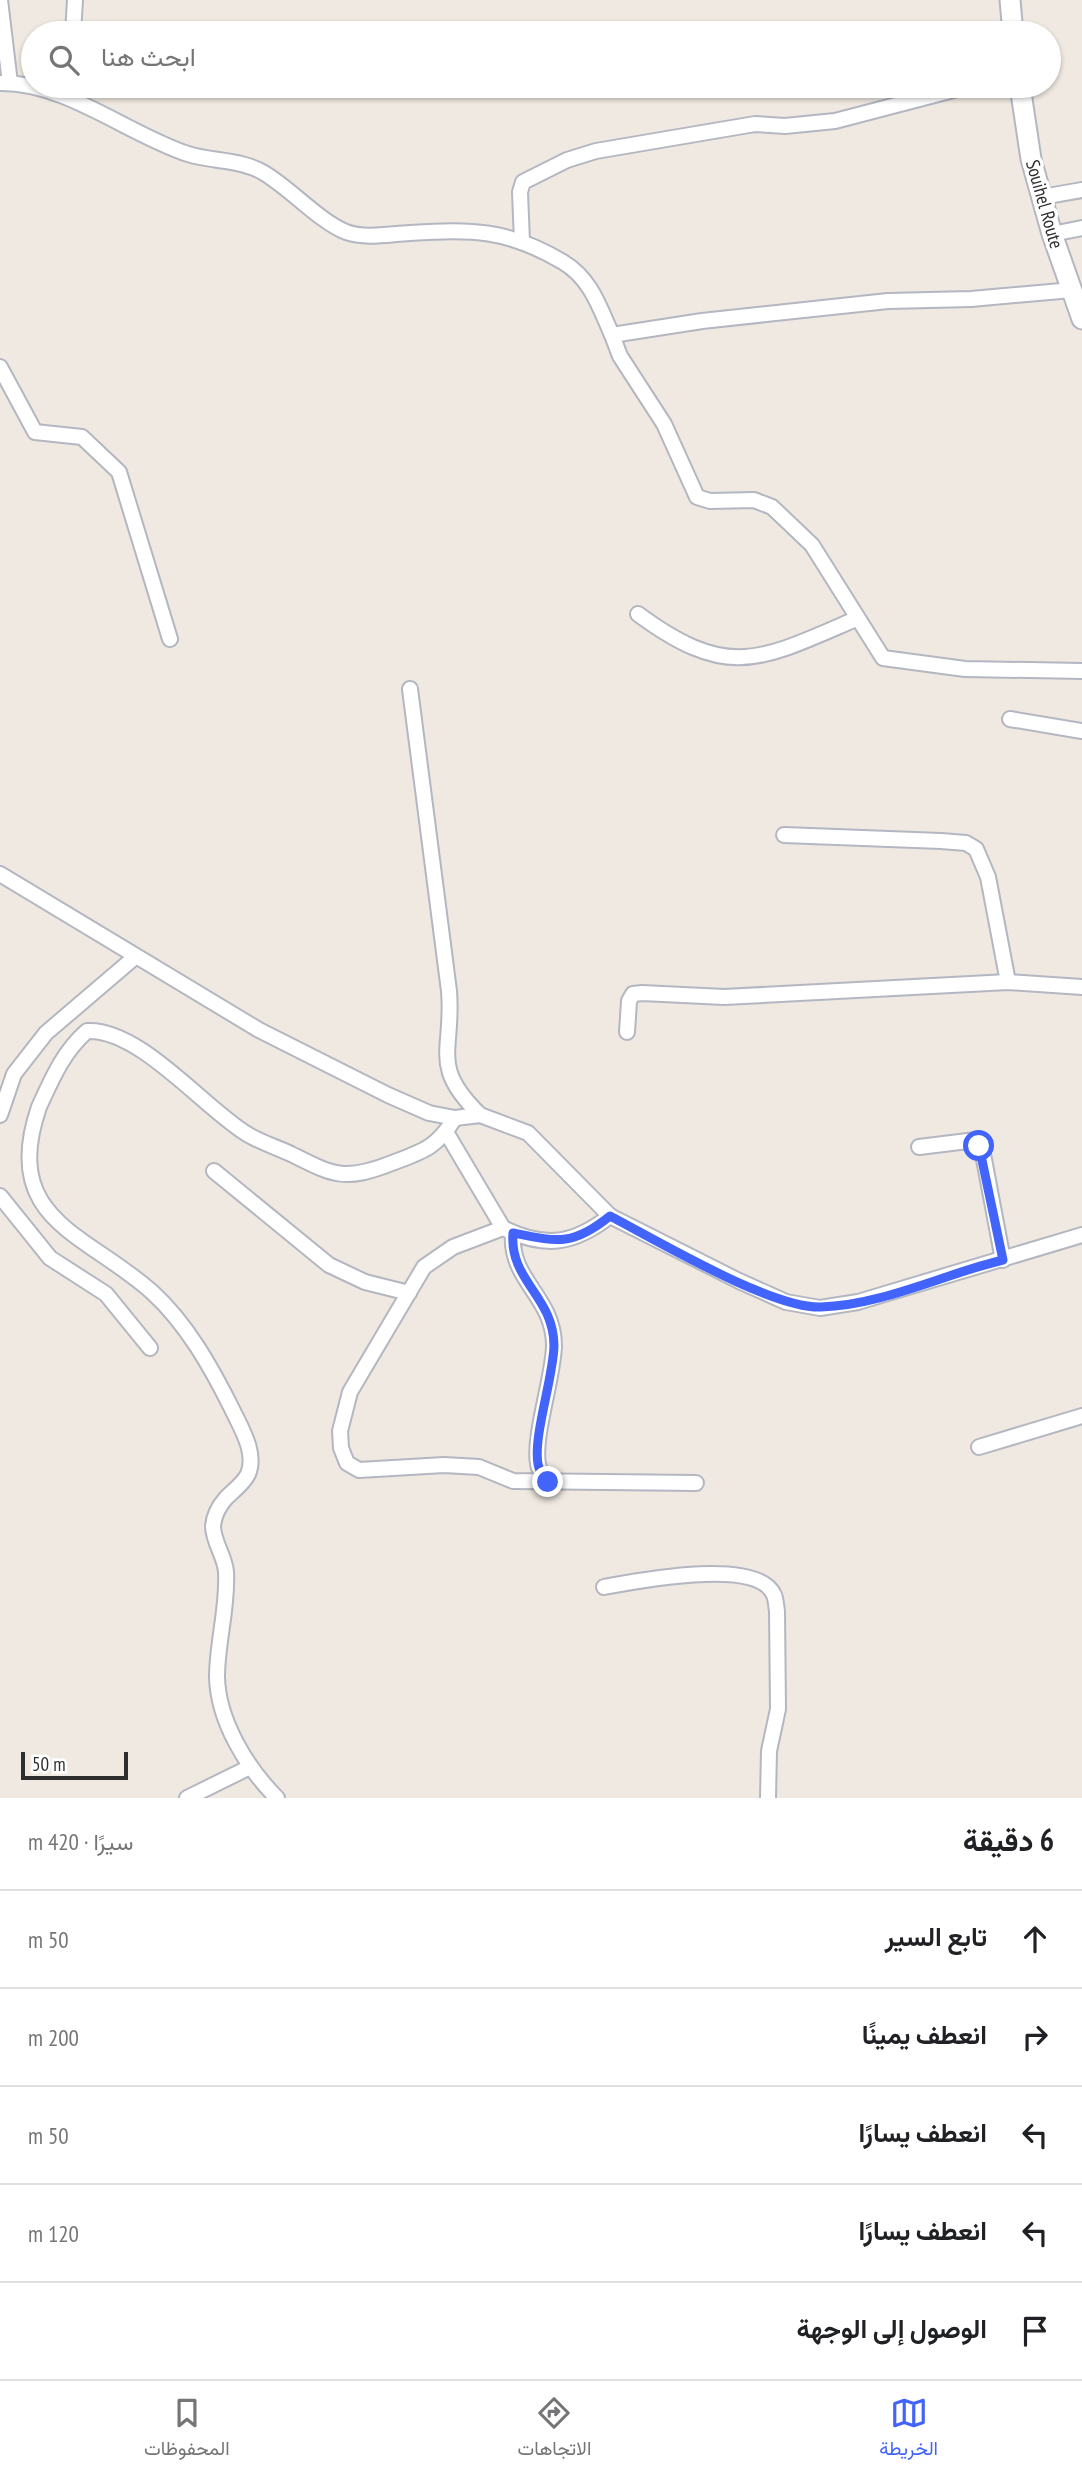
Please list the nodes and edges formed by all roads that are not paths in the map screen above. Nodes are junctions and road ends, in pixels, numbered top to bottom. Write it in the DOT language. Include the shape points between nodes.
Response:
graph roads {
  1 [pos="0,0"];
  2 [pos="75,0"];
  3 [pos="1010,0"];
  4 [pos="74,21"];
  5 [pos="1012,21"];
  6 [pos="5,83"];
  7 [pos="80,98"];
  8 [pos="915,98"];
  9 [pos="1022,98"];
  10 [pos="1082,190"];
  11 [pos="1042,197"];
  12 [pos="1082,228"];
  13 [pos="1052,234"];
  14 [pos="522,242"];
  15 [pos="1072,289"];
  16 [pos="1082,318"];
  17 [pos="612,335"];
  18 [pos="0,367"];
  19 [pos="638,614"];
  20 [pos="856,619"];
  21 [pos="170,639"];
  22 [pos="1082,671"];
  23 [pos="410,689"];
  24 [pos="1010,719"];
  25 [pos="1082,731"];
  26 [pos="784,835"];
  27 [pos="0,874"];
  28 [pos="135,957"];
  29 [pos="1008,982"];
  30 [pos="1082,986"];
  31 [pos="627,1032"];
  32 [pos="0,1115"];
  33 [pos="480,1115"];
  34 [pos="455,1118"];
  35 [pos="446,1132"];
  36 [pos="919,1147"];
  37 [pos="214,1171"];
  38 [pos="0,1196"];
  39 [pos="610,1216"];
  40 [pos="508,1231"];
  41 [pos="1082,1235"];
  42 [pos="1003,1260"];
  43 [pos="409,1293"];
  44 [pos="150,1348"];
  45 [pos="1082,1416"];
  46 [pos="979,1447"];
  47 [pos="548,1482"];
  48 [pos="696,1483"];
  49 [pos="604,1587"];
  50 [pos="250,1766"];
  51 [pos="187,1798"];
  52 [pos="277,1798"];
  53 [pos="768,1798"];
  1 -- 6 [label="street"];
  2 -- 4 [label="street"];
  3 -- 5 [label="main road"];
  7 -- 14 [label="street" via="186,153 263,172 345,231 368,236 468,229"];
  8 -- 14 [label="street" via="835,121 755,124 580,155 523,182"];
  9 -- 11 [label="main road, Souihel Route"];
  10 -- 11 [label="street"];
  11 -- 13 [label="main road, Souihel Route"];
  12 -- 13 [label="street"];
  13 -- 15 [label="main road, Souihel Route"];
  14 -- 17 [label="street" via="578,272 589,284"];
  15 -- 16 [label="main road, Souihel Route"];
  15 -- 17 [label="street" via="888,301"];
  17 -- 20 [label="street" via="620,356 664,424 697,497 754,500 772,507 811,545"];
  18 -- 21 [label="street" via="35,432 82,436 119,472"];
  19 -- 20 [label="street" via="674,640 725,658 775,652"];
  20 -- 22 [label="street" via="879,655 889,661 1018,672"];
  23 -- 33 [label="street" via="449,991 445,1064 458,1094"];
  24 -- 25 [label="street"];
  26 -- 29 [label="street" via="941,841 966,843 976,849 988,877"];
  27 -- 28 [label="street"];
  28 -- 32 [label="street" via="46,1033 14,1074"];
  28 -- 34 [label="street" via="260,1030 387,1095 429,1113"];
  29 -- 30 [label="street"];
  29 -- 31 [label="street" via="724,997 633,994"];
  33 -- 34 [label="street"];
  33 -- 39 [label="street" via="528,1133"];
  34 -- 35 [label="street"];
  35 -- 40 [label="street"];
  35 -- 50 [label="street" via="424,1150 369,1170 339,1174 319,1170 247,1135 146,1055 99,1031 87,1031 65,1055 24,1140 24,1180 36,1203 82,1246 131,1276 176,1316 216,1377 248,1444 247,1476 217,1508 213,1526 226,1569 217,1679 223,1711"];
  36 -- 42 [label="street" via="976,1140 983,1154"];
  37 -- 43 [label="street" via="330,1265 365,1282"];
  38 -- 44 [label="street" via="50,1258 106,1294"];
  39 -- 40 [label="street" via="577,1239 546,1240"];
  39 -- 42 [label="street" via="738,1281 786,1302 820,1308 858,1303"];
  40 -- 43 [label="street" via="438,1255 424,1267"];
  40 -- 47 [label="street" via="514,1263 538,1297 552,1328 553,1355 537,1463"];
  41 -- 42 [label="street"];
  43 -- 47 [label="street" via="350,1392 340,1431 347,1462 359,1470 479,1467 513,1480"];
  45 -- 46 [label="street"];
  47 -- 48 [label="street"];
  49 -- 53 [label="street" via="650,1578 740,1574 775,1595 778,1709 769,1751"];
  50 -- 51 [label="street"];
  50 -- 52 [label="street"];
}
